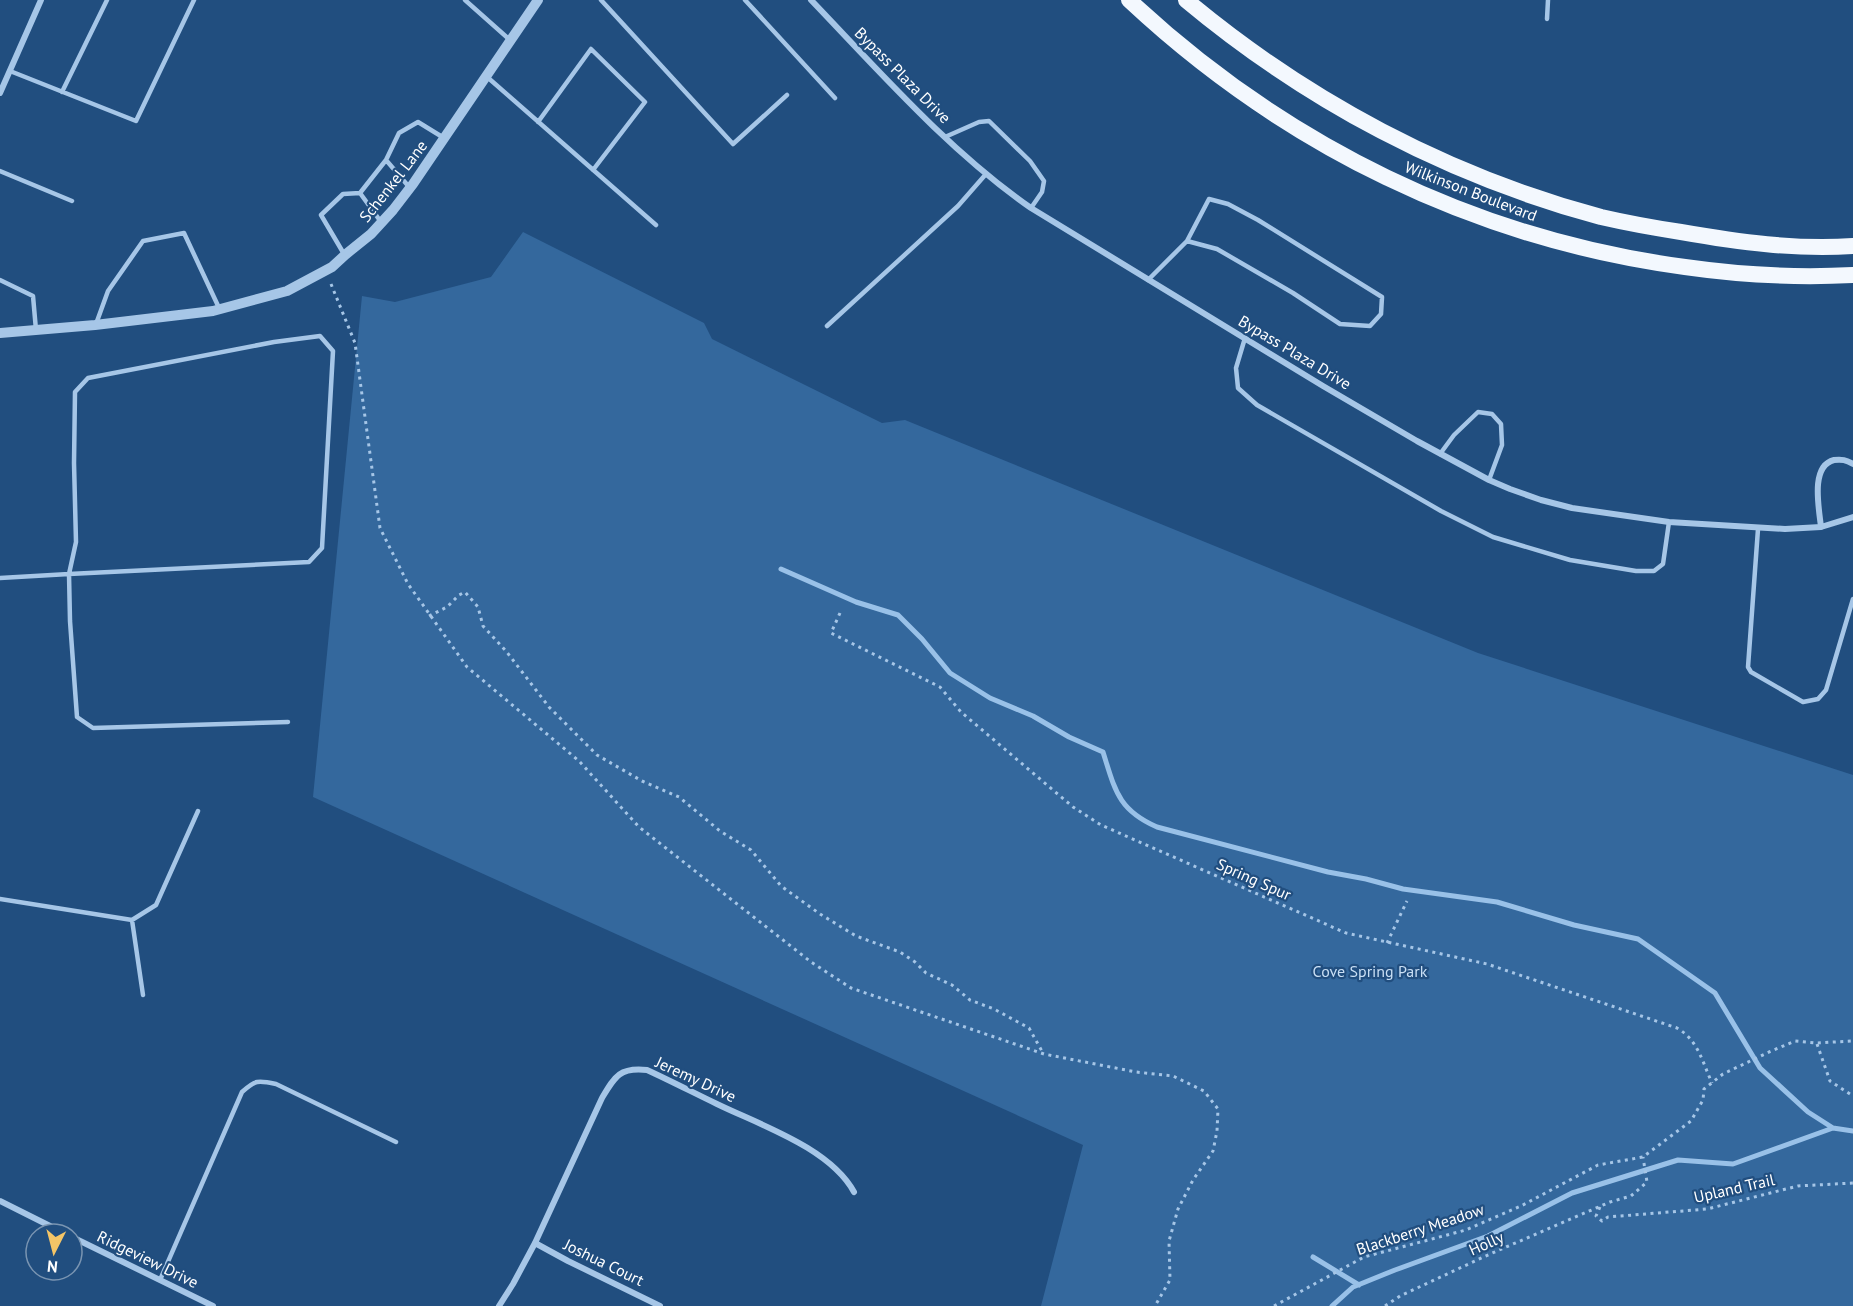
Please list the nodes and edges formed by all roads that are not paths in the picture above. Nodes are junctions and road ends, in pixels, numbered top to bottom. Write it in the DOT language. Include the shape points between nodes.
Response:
graph roads {
  1 [pos="41,0"];
  2 [pos="106,0"];
  3 [pos="194,0"];
  4 [pos="465,0"];
  5 [pos="538,0"];
  6 [pos="601,0"];
  7 [pos="745,0"];
  8 [pos="811,0"];
  9 [pos="1130,0"];
  10 [pos="1186,0"];
  11 [pos="1548,0"];
  12 [pos="1547,19"];
  13 [pos="510,40"];
  14 [pos="10,71"];
  15 [pos="486,76"];
  16 [pos="62,92"];
  17 [pos="0,93"];
  18 [pos="787,95"];
  19 [pos="835,98"];
  20 [pos="538,122"];
  21 [pos="945,137"];
  22 [pos="444,138"];
  23 [pos="386,160"];
  24 [pos="593,170"];
  25 [pos="0,171"];
  26 [pos="986,174"];
  27 [pos="410,189"];
  28 [pos="360,193"];
  29 [pos="72,201"];
  30 [pos="1031,208"];
  31 [pos="381,223"];
  32 [pos="656,225"];
  33 [pos="1187,241"];
  34 [pos="1853,246"];
  35 [pos="345,255"];
  36 [pos="1853,275"];
  37 [pos="0,280"];
  38 [pos="1148,280"];
  39 [pos="220,309"];
  40 [pos="95,325"];
  41 [pos="826,326"];
  42 [pos="36,330"];
  43 [pos="0,333"];
  44 [pos="1245,338"];
  45 [pos="1440,454"];
  46 [pos="1853,464"];
  47 [pos="1489,480"];
  48 [pos="1853,518"];
  49 [pos="1669,522"];
  50 [pos="1821,527"];
  51 [pos="1758,528"];
  52 [pos="69,574"];
  53 [pos="0,578"];
  54 [pos="1853,599"];
  55 [pos="288,722"];
  56 [pos="198,811"];
  57 [pos="0,899"];
  58 [pos="132,920"];
  59 [pos="143,995"];
  60 [pos="396,1142"];
  61 [pos="854,1192"];
  62 [pos="0,1201"];
  63 [pos="42,1222"];
  64 [pos="84,1243"];
  65 [pos="535,1243"];
  66 [pos="160,1280"];
  67 [pos="213,1306"];
  68 [pos="499,1306"];
  69 [pos="660,1306"];
  1 -- 14 [label="street"];
  2 -- 16 [label="lane"];
  3 -- 16 [label="lane" via="136,121"];
  4 -- 13 [label="lane"];
  5 -- 13 [label="street, Schenkel Lane"];
  6 -- 18 [label="lane" via="733,144"];
  7 -- 19 [label="lane"];
  8 -- 21 [label="street, Bypass Plaza Drive"];
  9 -- 36 [label="highway, Wilkinson Boulevard" via="1181,47 1272,113 1372,170 1482,219 1599,253 1659,264 1778,276"];
  10 -- 34 [label="highway, Wilkinson Boulevard" via="1261,59 1350,115 1427,154 1497,183 1603,217 1700,236 1819,248"];
  11 -- 12 [label="lane"];
  13 -- 15 [label="street, Schenkel Lane"];
  14 -- 16 [label="lane"];
  14 -- 17 [label="street"];
  15 -- 20 [label="lane"];
  15 -- 22 [label="street, Schenkel Lane"];
  20 -- 24 [label="lane"];
  20 -- 24 [label="lane" via="591,49 645,102"];
  21 -- 26 [label="street, Bypass Plaza Drive"];
  21 -- 30 [label="lane" via="989,121 1030,161 1044,182"];
  22 -- 23 [label="lane" via="417,122 399,133"];
  22 -- 27 [label="street, Schenkel Lane"];
  23 -- 27 [label="lane"];
  23 -- 28 [label="lane"];
  24 -- 32 [label="lane"];
  25 -- 29 [label="lane"];
  26 -- 30 [label="street, Bypass Plaza Drive"];
  26 -- 41 [label="lane" via="958,206"];
  27 -- 31 [label="street, Schenkel Lane"];
  28 -- 31 [label="lane"];
  28 -- 35 [label="lane" via="343,194 321,215"];
  30 -- 38 [label="street, Bypass Plaza Drive"];
  31 -- 35 [label="street, Schenkel Lane"];
  33 -- 33 [label="lane" via="1217,249 1340,324 1370,326 1381,314 1382,297 1228,204 1209,199"];
  33 -- 38 [label="lane"];
  35 -- 39 [label="street, Schenkel Lane" via="326,272 287,291"];
  37 -- 42 [label="lane" via="33,296"];
  38 -- 44 [label="street, Bypass Plaza Drive"];
  39 -- 40 [label="street, Schenkel Lane"];
  39 -- 40 [label="lane" via="184,233 143,241 108,291"];
  40 -- 42 [label="street, Schenkel Lane"];
  42 -- 43 [label="street, Schenkel Lane"];
  44 -- 45 [label="street, Bypass Plaza Drive"];
  44 -- 49 [label="lane" via="1236,368 1238,388 1257,405 1493,537 1570,561 1654,571 1663,564"];
  45 -- 47 [label="street, Bypass Plaza Drive"];
  45 -- 47 [label="lane" via="1478,412 1492,414 1501,423 1502,445"];
  46 -- 50 [label="street" via="1846,459 1829,462 1818,476"];
  47 -- 49 [label="street, Bypass Plaza Drive" via="1572,508"];
  48 -- 50 [label="street, Bypass Plaza Drive"];
  49 -- 51 [label="street, Bypass Plaza Drive"];
  50 -- 51 [label="street, Bypass Plaza Drive"];
  51 -- 54 [label="lane" via="1748,668 1751,672 1803,702 1818,699 1826,690"];
  52 -- 52 [label="lane" via="309,562 322,548 333,351 320,336 88,378 75,392 76,542"];
  52 -- 53 [label="lane"];
  52 -- 55 [label="lane" via="76,717 93,728"];
  56 -- 58 [label="lane" via="156,905"];
  57 -- 58 [label="lane"];
  58 -- 59 [label="lane"];
  60 -- 66 [label="lane" via="276,1084 252,1084 242,1092"];
  61 -- 65 [label="street, Jeremy Drive" via="831,1166 802,1145 647,1070 631,1069 614,1078 602,1098"];
  62 -- 63 [label="street"];
  64 -- 66 [label="street, Ridgeview Drive"];
  65 -- 68 [label="street, Jeremy Drive"];
  65 -- 69 [label="street, Joshua Court"];
  66 -- 67 [label="street, Ridgeview Drive"];
}
